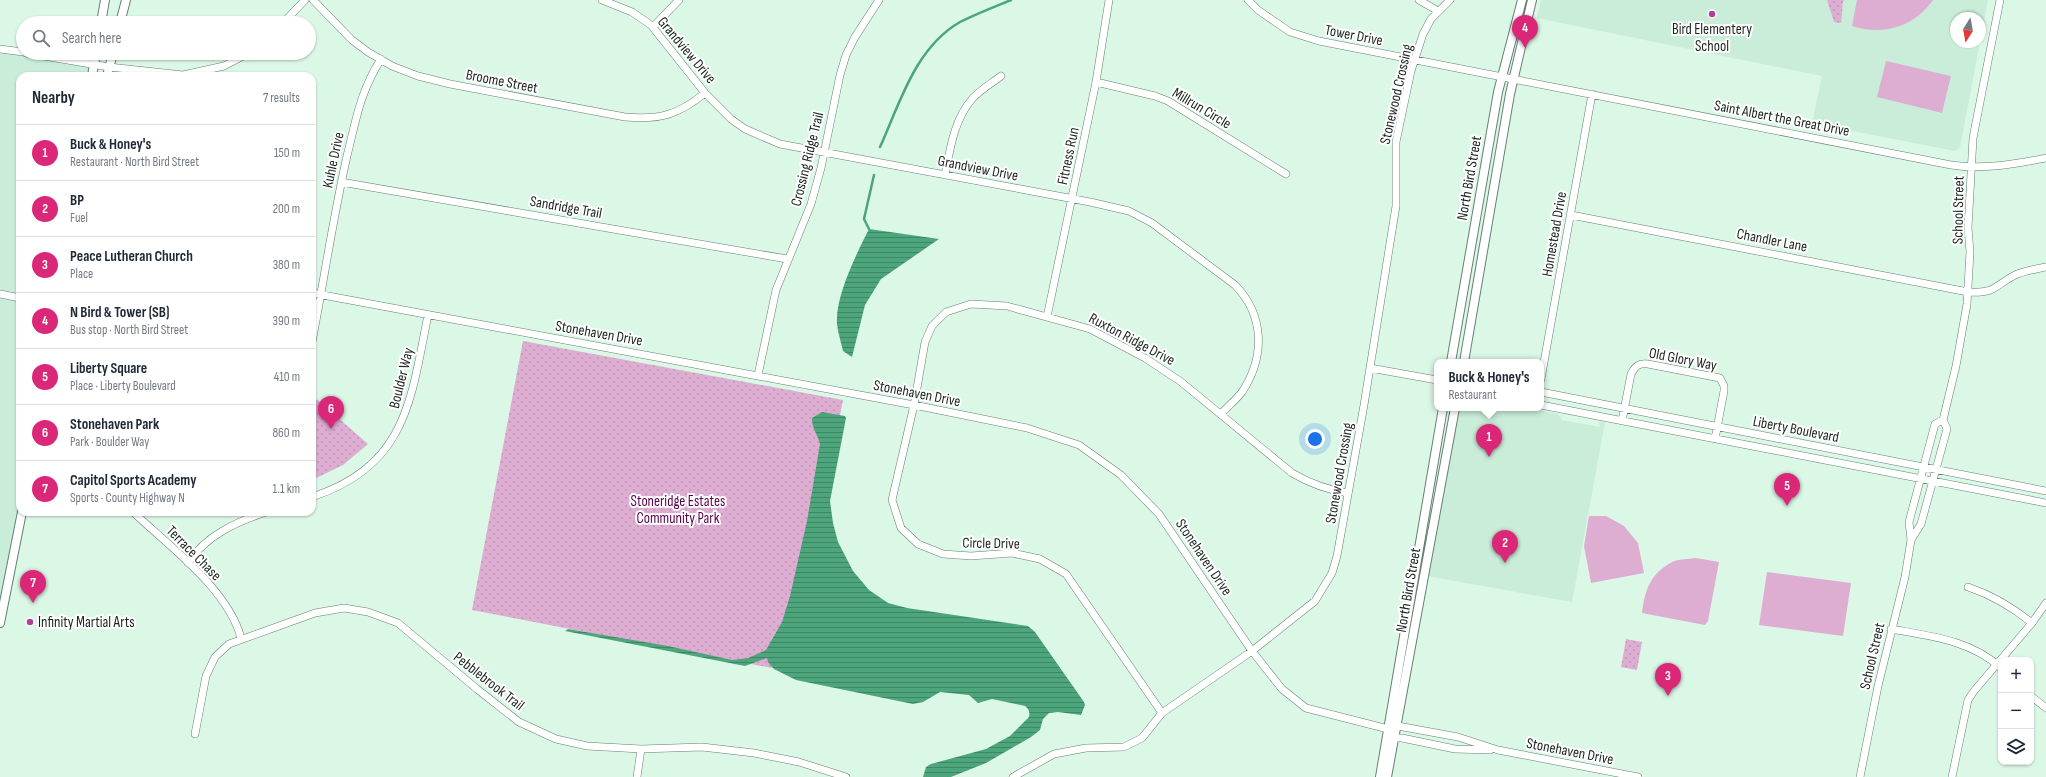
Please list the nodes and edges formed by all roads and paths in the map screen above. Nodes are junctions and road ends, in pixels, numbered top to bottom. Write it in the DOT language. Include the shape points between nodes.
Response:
graph roads {
  1 [pos="105,0"];
  2 [pos="126,0"];
  3 [pos="305,0"];
  4 [pos="312,0"];
  5 [pos="602,0"];
  6 [pos="679,0"];
  7 [pos="879,0"];
  8 [pos="1109,0"];
  9 [pos="1419,0"];
  10 [pos="1450,0"];
  11 [pos="1522,0"];
  12 [pos="1532,0"];
  13 [pos="2000,0"];
  14 [pos="1250,1"];
  15 [pos="1438,11"];
  16 [pos="102,16"];
  17 [pos="122,16"];
  18 [pos="290,16"];
  19 [pos="653,27"];
  20 [pos="0,49"];
  21 [pos="16,51"];
  22 [pos="381,59"];
  23 [pos="69,60"];
  24 [pos="95,60"];
  25 [pos="111,60"];
  26 [pos="236,60"];
  27 [pos="1415,60"];
  28 [pos="94,64"];
  29 [pos="109,67"];
  30 [pos="93,72"];
  31 [pos="108,72"];
  32 [pos="155,72"];
  33 [pos="197,72"];
  34 [pos="1001,76"];
  35 [pos="1502,76"];
  36 [pos="1514,79"];
  37 [pos="1096,82"];
  38 [pos="705,93"];
  39 [pos="1592,94"];
  40 [pos="824,152"];
  41 [pos="2046,158"];
  42 [pos="1972,168"];
  43 [pos="1286,174"];
  44 [pos="945,175"];
  45 [pos="341,182"];
  46 [pos="1072,198"];
  47 [pos="1571,215"];
  48 [pos="787,259"];
  49 [pos="2046,267"];
  50 [pos="1968,292"];
  51 [pos="0,294"];
  52 [pos="316,294"];
  53 [pos="321,295"];
  54 [pos="16,297"];
  55 [pos="428,315"];
  56 [pos="1047,317"];
  57 [pos="316,321"];
  58 [pos="1452,359"];
  59 [pos="1465,359"];
  60 [pos="1544,363"];
  61 [pos="1370,368"];
  62 [pos="758,376"];
  63 [pos="1434,379"];
  64 [pos="1544,393"];
  65 [pos="1544,403"];
  66 [pos="914,405"];
  67 [pos="1625,408"];
  68 [pos="1443,411"];
  69 [pos="1454,411"];
  70 [pos="1221,414"];
  71 [pos="1943,420"];
  72 [pos="1622,421"];
  73 [pos="1717,426"];
  74 [pos="1715,439"];
  75 [pos="1923,467"];
  76 [pos="1936,469"];
  77 [pos="1920,479"];
  78 [pos="1933,481"];
  79 [pos="2046,491"];
  80 [pos="1348,493"];
  81 [pos="316,496"];
  82 [pos="2046,503"];
  83 [pos="21,516"];
  84 [pos="137,516"];
  85 [pos="254,516"];
  86 [pos="1911,540"];
  87 [pos="188,563"];
  88 [pos="1968,587"];
  89 [pos="2046,603"];
  90 [pos="0,623"];
  91 [pos="2032,623"];
  92 [pos="1891,629"];
  93 [pos="241,638"];
  94 [pos="1252,651"];
  95 [pos="2006,657"];
  96 [pos="1998,665"];
  97 [pos="1998,667"];
  98 [pos="2034,698"];
  99 [pos="2046,708"];
  100 [pos="1162,713"];
  101 [pos="1388,729"];
  102 [pos="1397,731"];
  103 [pos="195,734"];
  104 [pos="641,749"];
  105 [pos="1498,750"];
  106 [pos="636,777"];
  107 [pos="846,777"];
  108 [pos="1013,777"];
  109 [pos="1380,777"];
  110 [pos="1387,777"];
  111 [pos="1638,777"];
  112 [pos="1860,777"];
  113 [pos="1952,777"];
  1 -- 16 [label="street"];
  2 -- 17 [label="street"];
  3 -- 18 [label="street"];
  4 -- 22 [label="street, Broome Street" via="352,40"];
  5 -- 19 [label="street, Grandview Drive" via="632,12"];
  6 -- 19 [label="street"];
  7 -- 40 [label="street, Crossing Ridge Trail" via="858,31 846,56"];
  8 -- 37 [label="street, Fitness Run"];
  9 -- 15 [label="street"];
  10 -- 15 [label="street, Stonewood Crossing"];
  11 -- 35 [label="street, North Bird Street"];
  12 -- 36 [label="street, North Bird Street"];
  13 -- 42 [label="street, School Street" via="1973,138"];
  14 -- 27 [label="street, Tower Drive" via="1276,24 1297,34 1319,41"];
  15 -- 27 [label="street, Stonewood Crossing" via="1423,34"];
  19 -- 38 [label="street, Grandview Drive"];
  20 -- 21 [label="street"];
  22 -- 38 [label="street, Broome Street" via="392,66 430,80 625,117 653,118 671,114 686,108"];
  22 -- 45 [label="street, Kuhle Drive" via="359,102"];
  23 -- 28 [label="street"];
  24 -- 28 [label="street"];
  25 -- 29 [label="street"];
  26 -- 33 [label="street" via="224,66"];
  27 -- 35 [label="street, Tower Drive"];
  27 -- 61 [label="street, Stonewood Crossing" via="1396,142 1396,206"];
  28 -- 29 [label="street"];
  28 -- 30 [label="street"];
  29 -- 31 [label="street"];
  29 -- 32 [label="street"];
  34 -- 44 [label="street" via="972,99 963,111 951,141"];
  35 -- 36 [label="street, Tower Drive"];
  35 -- 58 [label="street, North Bird Street"];
  36 -- 39 [label="street, Saint Albert the Great Drive"];
  36 -- 59 [label="street, North Bird Street"];
  37 -- 43 [label="street, Millrun Circle" via="1168,101"];
  37 -- 46 [label="street, Fitness Run"];
  38 -- 40 [label="street, Grandview Drive" via="731,119 763,138 780,144"];
  39 -- 42 [label="street, Saint Albert the Great Drive"];
  39 -- 47 [label="street, Homestead Drive"];
  40 -- 44 [label="street, Grandview Drive"];
  40 -- 48 [label="street, Crossing Ridge Trail" via="811,204"];
  41 -- 42 [label="street, Saint Albert the Great Drive" via="1996,167"];
  42 -- 50 [label="street, School Street" via="1968,228"];
  44 -- 46 [label="street, Grandview Drive"];
  45 -- 48 [label="street, Sandridge Trail"];
  45 -- 53 [label="street, Kuhle Drive"];
  46 -- 56 [label="street, Fitness Run"];
  46 -- 70 [label="street, Grandview Drive" via="1129,211 1152,223 1246,296 1257,320 1259,343 1254,368 1241,393"];
  47 -- 50 [label="street, Chandler Lane"];
  47 -- 60 [label="street, Homestead Drive"];
  48 -- 62 [label="street, Crossing Ridge Trail" via="776,290"];
  49 -- 50 [label="street, Chandler Lane" via="2015,275 1984,293"];
  50 -- 71 [label="street, School Street" via="1960,349"];
  51 -- 54 [label="street"];
  52 -- 53 [label="street, Stonehaven Drive"];
  53 -- 55 [label="street, Stonehaven Drive"];
  53 -- 57 [label="street, Kuhle Drive"];
  55 -- 62 [label="street, Stonehaven Drive"];
  55 -- 81 [label="street, Boulder Way" via="412,396 399,429 381,453 357,476 335,489"];
  56 -- 66 [label="street, Ruxton Ridge Drive" via="1007,306 971,304 946,312 932,326 925,342"];
  56 -- 70 [label="street, Ruxton Ridge Drive" via="1090,328 1145,358 1180,381"];
  61 -- 63 [label="street"];
  61 -- 80 [label="street, Stonewood Crossing"];
  62 -- 66 [label="street, Stonehaven Drive"];
  64 -- 67 [label="street, Liberty Boulevard"];
  65 -- 72 [label="street, Liberty Boulevard"];
  66 -- 94 [label="street, Stonehaven Drive" via="1027,428 1064,440 1079,446 1121,475 1159,514"];
  66 -- 100 [label="street, Circle Drive" via="892,500 901,528 918,544 943,554 1012,554 1040,559 1066,574"];
  67 -- 72 [label="street, Old Glory Way"];
  67 -- 73 [label="street, Liberty Boulevard"];
  67 -- 73 [label="street, Old Glory Way" via="1631,374 1638,365 1648,364 1720,378 1724,391"];
  68 -- 101 [label="street, North Bird Street"];
  69 -- 102 [label="street, North Bird Street"];
  70 -- 80 [label="street, Ruxton Ridge Drive" via="1292,473 1325,489"];
  71 -- 75 [label="street, School Street" via="1936,424"];
  71 -- 76 [label="street, School Street" via="1947,429"];
  72 -- 74 [label="street, Liberty Boulevard"];
  73 -- 74 [label="street, Old Glory Way"];
  73 -- 75 [label="street, Liberty Boulevard"];
  74 -- 77 [label="street, Liberty Boulevard"];
  75 -- 76 [label="street, Liberty Boulevard"];
  75 -- 77 [label="street, School Street"];
  76 -- 78 [label="street, School Street"];
  76 -- 79 [label="street, Liberty Boulevard"];
  77 -- 78 [label="street, Liberty Boulevard"];
  77 -- 86 [label="street, School Street" via="1909,522"];
  78 -- 82 [label="street, Liberty Boulevard"];
  78 -- 86 [label="street, School Street" via="1922,524"];
  80 -- 94 [label="street, Stonewood Crossing" via="1332,573 1315,601"];
  83 -- 90 [label="street"];
  84 -- 87 [label="street, Terrace Chase"];
  85 -- 87 [label="street" via="221,531"];
  86 -- 92 [label="street, School Street"];
  87 -- 93 [label="street, Terrace Chase" via="203,576 232,615"];
  88 -- 91 [label="street" via="1990,594"];
  89 -- 91 [label="street"];
  91 -- 95 [label="street"];
  92 -- 96 [label="street" via="1950,639 1984,654"];
  92 -- 112 [label="street, School Street"];
  93 -- 103 [label="street, Pebblebrook Trail" via="229,644 215,657 206,676"];
  93 -- 104 [label="street, Pebblebrook Trail" via="315,613 344,608 368,612 398,623 519,722 556,739 587,746"];
  94 -- 100 [label="street, Stonewood Crossing"];
  94 -- 101 [label="street, Stonehaven Drive" via="1282,689 1306,708"];
  97 -- 113 [label="street" via="1968,700"];
  98 -- 99 [label="street"];
  100 -- 108 [label="street, Stonewood Crossing" via="1142,738 1124,747 1086,748 1054,754"];
  101 -- 102 [label="street, Stonehaven Drive"];
  101 -- 109 [label="street, North Bird Street"];
  102 -- 105 [label="street, Stonehaven Drive" via="1458,737"];
  102 -- 105 [label="street, Stonehaven Drive" via="1402,738 1455,749"];
  102 -- 110 [label="street, North Bird Street"];
  104 -- 106 [label="street"];
  104 -- 107 [label="street, Pebblebrook Trail" via="702,747 754,753 799,762"];
  105 -- 111 [label="street, Stonehaven Drive"];
}
